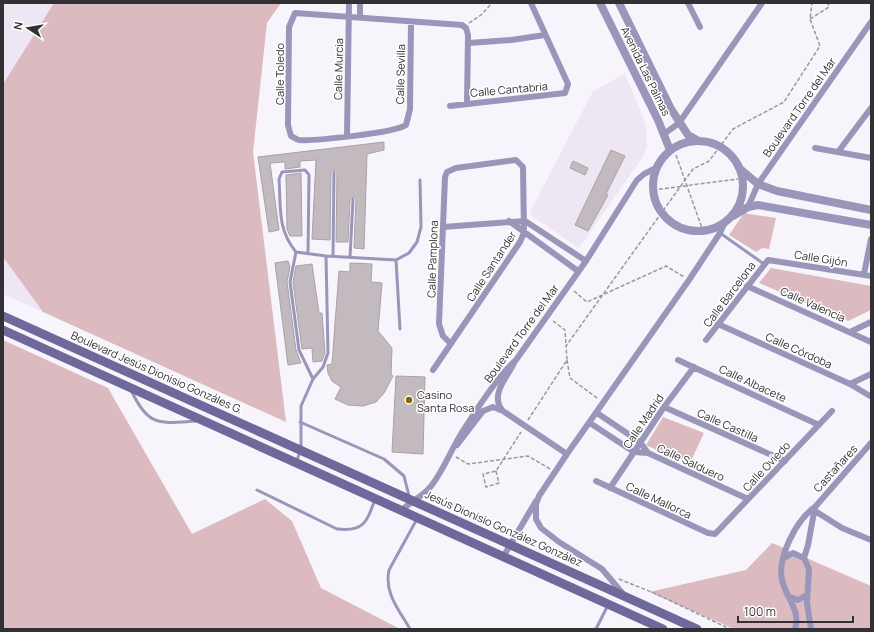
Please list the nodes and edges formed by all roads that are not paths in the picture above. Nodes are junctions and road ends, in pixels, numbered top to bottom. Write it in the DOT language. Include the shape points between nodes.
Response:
graph roads {
  1 [pos="349,3"];
  2 [pos="360,3"];
  3 [pos="531,3"];
  4 [pos="600,3"];
  5 [pos="619,3"];
  6 [pos="688,3"];
  7 [pos="762,3"];
  8 [pos="349,16"];
  9 [pos="360,17"];
  10 [pos="411,22"];
  11 [pos="871,22"];
  12 [pos="700,27"];
  13 [pos="545,35"];
  14 [pos="468,43"];
  15 [pos="467,103"];
  16 [pos="450,106"];
  17 [pos="871,108"];
  18 [pos="679,123"];
  19 [pos="664,134"];
  20 [pos="347,136"];
  21 [pos="696,140"];
  22 [pos="815,148"];
  23 [pos="671,149"];
  24 [pos="838,152"];
  25 [pos="871,158"];
  26 [pos="519,162"];
  27 [pos="656,168"];
  28 [pos="739,168"];
  29 [pos="334,172"];
  30 [pos="420,180"];
  31 [pos="758,184"];
  32 [pos="353,198"];
  33 [pos="748,206"];
  34 [pos="871,210"];
  35 [pos="728,220"];
  36 [pos="509,221"];
  37 [pos="525,221"];
  38 [pos="871,225"];
  39 [pos="443,227"];
  40 [pos="524,233"];
  41 [pos="720,233"];
  42 [pos="871,239"];
  43 [pos="555,240"];
  44 [pos="548,250"];
  45 [pos="296,252"];
  46 [pos="308,253"];
  47 [pos="326,256"];
  48 [pos="333,256"];
  49 [pos="350,257"];
  50 [pos="396,260"];
  51 [pos="586,261"];
  52 [pos="766,262"];
  53 [pos="578,271"];
  54 [pos="868,275"];
  55 [pos="747,286"];
  56 [pos="3,316"];
  57 [pos="871,322"];
  58 [pos="718,324"];
  59 [pos="400,329"];
  60 [pos="3,330"];
  61 [pos="850,332"];
  62 [pos="706,340"];
  63 [pos="871,342"];
  64 [pos="451,344"];
  65 [pos="516,360"];
  66 [pos="678,360"];
  67 [pos="694,367"];
  68 [pos="433,370"];
  69 [pos="871,374"];
  70 [pos="313,379"];
  71 [pos="850,384"];
  72 [pos="130,388"];
  73 [pos="870,396"];
  74 [pos="664,407"];
  75 [pos="503,411"];
  76 [pos="832,411"];
  77 [pos="597,413"];
  78 [pos="201,421"];
  79 [pos="300,422"];
  80 [pos="590,423"];
  81 [pos="819,425"];
  82 [pos="640,442"];
  83 [pos="871,443"];
  84 [pos="301,450"];
  85 [pos="453,451"];
  86 [pos="634,452"];
  87 [pos="648,453"];
  88 [pos="567,454"];
  89 [pos="785,461"];
  90 [pos="295,464"];
  91 [pos="596,481"];
  92 [pos="610,488"];
  93 [pos="257,490"];
  94 [pos="539,496"];
  95 [pos="375,499"];
  96 [pos="748,499"];
  97 [pos="413,500"];
  98 [pos="814,509"];
  99 [pos="402,511"];
  100 [pos="418,518"];
  101 [pos="714,534"];
  102 [pos="871,540"];
  103 [pos="510,544"];
  104 [pos="503,557"];
  105 [pos="784,558"];
  106 [pos="804,558"];
  107 [pos="807,595"];
  108 [pos="625,596"];
  109 [pos="790,597"];
  110 [pos="608,604"];
  111 [pos="410,629"];
  112 [pos="596,629"];
  113 [pos="664,629"];
  114 [pos="697,629"];
  115 [pos="795,629"];
  116 [pos="811,629"];
  1 -- 8 [label="street, Calle Murcia"];
  2 -- 9 [label="street"];
  3 -- 13 [label="street"];
  4 -- 19 [label="street, Avenida Las Palmas"];
  5 -- 18 [label="street, Avenida Las Palmas"];
  6 -- 12 [label="street"];
  7 -- 18 [label="street"];
  8 -- 9 [label="street"];
  8 -- 20 [label="street, Calle Murcia"];
  8 -- 20 [label="street, Calle Toledo" via="295,13 289,27 288,125 291,136 299,140"];
  9 -- 10 [label="street"];
  10 -- 14 [label="street" via="464,26"];
  10 -- 20 [label="street, Calle Sevilla" via="410,109 406,125 395,130"];
  11 -- 31 [label="street, Boulevard Torre del Mar"];
  13 -- 14 [label="street"];
  13 -- 15 [label="street, Calle Cantabria" via="568,84 563,94"];
  14 -- 15 [label="street"];
  15 -- 16 [label="street, Calle Cantabria"];
  17 -- 24 [label="street"];
  18 -- 19 [label="street"];
  18 -- 21 [label="street, Avenida Las Palmas" via="688,135"];
  19 -- 23 [label="street, Avenida Las Palmas"];
  21 -- 23 [label="street"];
  21 -- 28 [label="street" via="720,146"];
  22 -- 24 [label="street"];
  23 -- 27 [label="street"];
  24 -- 25 [label="street"];
  26 -- 37 [label="street, Calle Santander" via="523,167"];
  26 -- 39 [label="street, Calle Pamplona" via="511,160 451,169 447,172 444,182"];
  27 -- 35 [label="street" via="653,190 658,206 675,225 687,230 703,231"];
  27 -- 51 [label="street, Boulevard Torre del Mar" via="637,180"];
  28 -- 31 [label="street"];
  28 -- 35 [label="street" via="742,194 738,206"];
  29 -- 48 [label="lane"];
  30 -- 50 [label="lane" via="421,227 417,242 409,253"];
  31 -- 33 [label="street, Boulevard Torre del Mar"];
  31 -- 34 [label="street" via="783,193"];
  32 -- 49 [label="lane"];
  33 -- 35 [label="street"];
  33 -- 38 [label="street" via="758,205"];
  35 -- 41 [label="street"];
  36 -- 37 [label="street"];
  36 -- 39 [label="street"];
  36 -- 40 [label="street"];
  37 -- 40 [label="street, Calle Santander"];
  37 -- 43 [label="street"];
  39 -- 64 [label="street, Calle Pamplona" via="439,324 443,336"];
  40 -- 44 [label="street"];
  40 -- 64 [label="street, Calle Santander"];
  41 -- 52 [label="lane"];
  41 -- 77 [label="street"];
  42 -- 54 [label="street"];
  43 -- 44 [label="street"];
  43 -- 51 [label="street"];
  44 -- 53 [label="street"];
  45 -- 46 [label="lane"];
  45 -- 46 [label="lane" via="283,231 279,179 282,172 305,170 309,175"];
  45 -- 70 [label="lane" via="290,282 299,350"];
  46 -- 47 [label="lane"];
  47 -- 48 [label="lane"];
  47 -- 70 [label="lane" via="328,347 324,367"];
  48 -- 49 [label="lane"];
  49 -- 50 [label="lane"];
  50 -- 59 [label="lane"];
  51 -- 53 [label="street, Boulevard Torre del Mar"];
  52 -- 54 [label="street, Calle Gijón"];
  52 -- 55 [label="street, Calle Barcelona"];
  53 -- 65 [label="street, Boulevard Torre del Mar"];
  55 -- 58 [label="street, Calle Barcelona"];
  55 -- 61 [label="street, Calle Valencia"];
  56 -- 84 [label="main road, Boulevard Jesús Dionisio Gonzáles G."];
  57 -- 61 [label="street"];
  58 -- 62 [label="street, Calle Barcelona"];
  58 -- 71 [label="street, Calle Córdoba"];
  60 -- 72 [label="main road"];
  61 -- 63 [label="street, Calle Valencia"];
  64 -- 68 [label="street, Calle Santander"];
  65 -- 75 [label="street" via="498,395 498,402"];
  65 -- 85 [label="street, Boulevard Torre del Mar" via="506,369 460,435"];
  66 -- 67 [label="street, Calle Albacete"];
  67 -- 74 [label="street, Calle Madrid"];
  67 -- 81 [label="street, Calle Albacete"];
  69 -- 71 [label="street"];
  70 -- 79 [label="lane" via="301,406"];
  71 -- 73 [label="street, Calle Córdoba"];
  72 -- 78 [label="main road"];
  72 -- 78 [label="lane" via="139,407 150,418 167,423"];
  74 -- 82 [label="street, Calle Madrid"];
  74 -- 89 [label="street, Calle Castilla"];
  75 -- 85 [label="street" via="493,407 486,408"];
  75 -- 88 [label="street"];
  76 -- 81 [label="street, Calle Oviedo"];
  77 -- 80 [label="street"];
  77 -- 82 [label="street, Calle Salduero"];
  78 -- 90 [label="main road"];
  79 -- 84 [label="lane"];
  79 -- 97 [label="lane" via="384,459 404,476"];
  80 -- 86 [label="street, Calle Salduero"];
  80 -- 88 [label="street"];
  81 -- 89 [label="street, Calle Oviedo"];
  82 -- 86 [label="street, Calle Madrid"];
  82 -- 87 [label="street, Calle Salduero"];
  83 -- 98 [label="street, Castañares"];
  84 -- 90 [label="lane"];
  84 -- 97 [label="main road, Jesús Dionisio González González"];
  85 -- 97 [label="street, Boulevard Torre del Mar" via="432,486"];
  86 -- 87 [label="street, Calle Salduero"];
  86 -- 92 [label="street, Calle Madrid"];
  87 -- 96 [label="street, Calle Salduero"];
  88 -- 94 [label="street"];
  89 -- 96 [label="street, Calle Oviedo"];
  90 -- 95 [label="main road"];
  91 -- 92 [label="street, Calle Mallorca"];
  92 -- 101 [label="street, Calle Mallorca"];
  93 -- 95 [label="lane" via="337,529 349,530 364,524"];
  94 -- 103 [label="street"];
  94 -- 108 [label="street" via="535,513 541,528 608,574"];
  95 -- 99 [label="main road"];
  96 -- 101 [label="street, Calle Oviedo"];
  97 -- 99 [label="street, Boulevard Torre del Mar"];
  97 -- 103 [label="main road, Jesús Dionisio González González"];
  98 -- 102 [label="street" via="842,528"];
  98 -- 105 [label="street, Castañares" via="796,528"];
  98 -- 106 [label="street"];
  99 -- 100 [label="main road"];
  100 -- 104 [label="main road"];
  100 -- 111 [label="lane" via="389,570 388,578 390,595"];
  103 -- 104 [label="street"];
  103 -- 108 [label="main road, Jesús Dionisio González González"];
  104 -- 110 [label="main road"];
  105 -- 106 [label="street" via="793,553"];
  105 -- 109 [label="street, Castañares" via="782,580"];
  106 -- 107 [label="street" via="809,577"];
  107 -- 109 [label="street" via="798,600"];
  107 -- 116 [label="street"];
  108 -- 114 [label="main road, Jesús Dionisio González González"];
  109 -- 115 [label="street, Castañares" via="797,618"];
  110 -- 112 [label="lane"];
  110 -- 113 [label="main road"];
}
